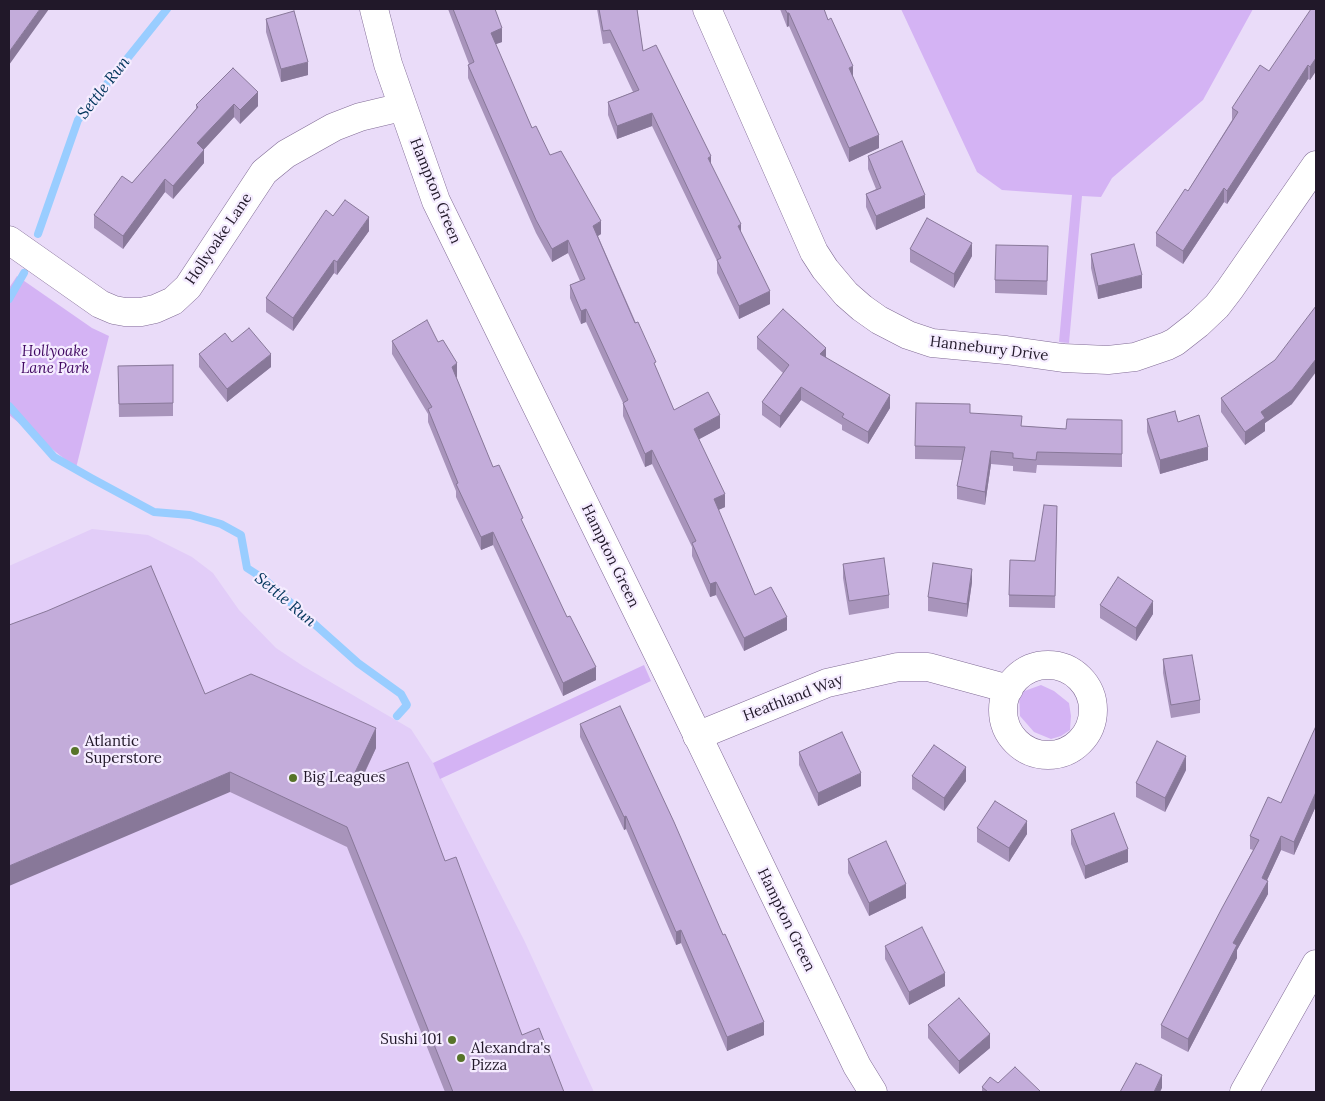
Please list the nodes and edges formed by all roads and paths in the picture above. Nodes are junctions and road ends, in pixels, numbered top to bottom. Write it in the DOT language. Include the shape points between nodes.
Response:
graph roads {
  1 [pos="374,9"];
  2 [pos="706,9"];
  3 [pos="402,107"];
  4 [pos="1316,165"];
  5 [pos="9,240"];
  6 [pos="1009,689"];
  7 [pos="697,736"];
  8 [pos="1316,964"];
  9 [pos="873,1092"];
  10 [pos="1244,1092"];
  1 -- 3 [label="street, Hampton Green"];
  2 -- 4 [label="street, Hannebury Drive" via="814,252 825,269 846,294 879,320 932,344 1108,360 1134,357 1167,346 1198,324 1226,295"];
  3 -- 5 [label="street, Hollyoake Lane" via="334,127 286,154 264,172 188,287 172,301 155,309 126,312 100,304"];
  3 -- 7 [label="street, Hampton Green" via="436,202"];
  6 -- 7 [label="street, Heathland Way" via="928,667 898,667 827,683"];
  7 -- 9 [label="street, Hampton Green" via="857,1066"];
  8 -- 10 [label="street"];
}
